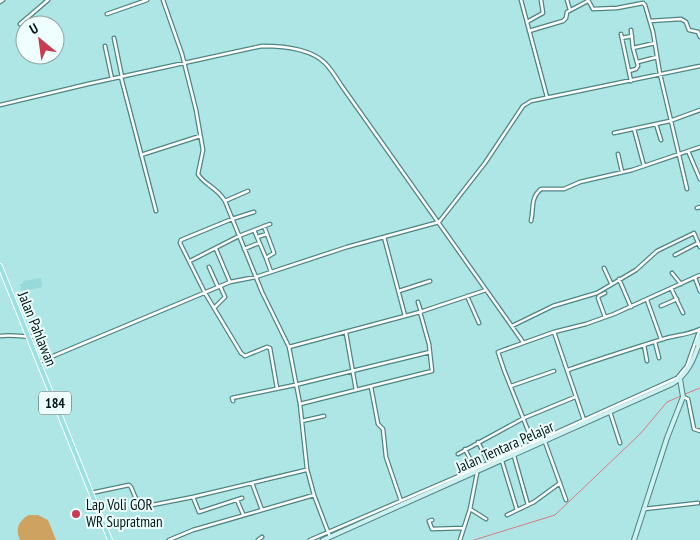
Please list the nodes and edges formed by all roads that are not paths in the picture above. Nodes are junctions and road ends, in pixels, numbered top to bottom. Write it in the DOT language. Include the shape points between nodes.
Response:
graph roads {
  1 [pos="48,0"];
  2 [pos="147,0"];
  3 [pos="163,0"];
  4 [pos="522,0"];
  5 [pos="541,0"];
  6 [pos="567,0"];
  7 [pos="588,0"];
  8 [pos="570,10"];
  9 [pos="107,14"];
  10 [pos="30,15"];
  11 [pos="650,21"];
  12 [pos="527,22"];
  13 [pos="631,30"];
  14 [pos="529,32"];
  15 [pos="632,36"];
  16 [pos="700,37"];
  17 [pos="114,38"];
  18 [pos="655,43"];
  19 [pos="106,46"];
  20 [pos="633,48"];
  21 [pos="657,57"];
  22 [pos="638,62"];
  23 [pos="185,64"];
  24 [pos="700,66"];
  25 [pos="629,71"];
  26 [pos="660,74"];
  27 [pos="121,77"];
  28 [pos="112,79"];
  29 [pos="631,81"];
  30 [pos="547,97"];
  31 [pos="0,105"];
  32 [pos="700,110"];
  33 [pos="670,121"];
  34 [pos="656,124"];
  35 [pos="634,129"];
  36 [pos="614,133"];
  37 [pos="200,136"];
  38 [pos="661,140"];
  39 [pos="700,147"];
  40 [pos="688,151"];
  41 [pos="618,154"];
  42 [pos="679,154"];
  43 [pos="141,155"];
  44 [pos="644,166"];
  45 [pos="622,172"];
  46 [pos="700,178"];
  47 [pos="687,188"];
  48 [pos="248,191"];
  49 [pos="225,201"];
  50 [pos="156,211"];
  51 [pos="254,212"];
  52 [pos="232,219"];
  53 [pos="532,221"];
  54 [pos="439,222"];
  55 [pos="270,224"];
  56 [pos="264,226"];
  57 [pos="254,230"];
  58 [pos="267,234"];
  59 [pos="239,236"];
  60 [pos="384,237"];
  61 [pos="257,238"];
  62 [pos="259,243"];
  63 [pos="699,245"];
  64 [pos="216,249"];
  65 [pos="244,249"];
  66 [pos="675,255"];
  67 [pos="266,258"];
  68 [pos="190,261"];
  69 [pos="0,266"];
  70 [pos="210,267"];
  71 [pos="604,268"];
  72 [pos="271,272"];
  73 [pos="672,273"];
  74 [pos="700,275"];
  75 [pos="256,277"];
  76 [pos="694,278"];
  77 [pos="619,279"];
  78 [pos="430,281"];
  79 [pos="230,282"];
  80 [pos="611,283"];
  81 [pos="681,284"];
  82 [pos="219,287"];
  83 [pos="672,288"];
  84 [pos="486,290"];
  85 [pos="398,291"];
  86 [pos="700,291"];
  87 [pos="205,293"];
  88 [pos="605,293"];
  89 [pos="467,296"];
  90 [pos="647,300"];
  91 [pos="677,300"];
  92 [pos="418,302"];
  93 [pos="661,306"];
  94 [pos="631,307"];
  95 [pos="214,308"];
  96 [pos="420,312"];
  97 [pos="683,313"];
  98 [pos="405,316"];
  99 [pos="605,317"];
  100 [pos="478,323"];
  101 [pos="512,326"];
  102 [pos="700,329"];
  103 [pos="346,332"];
  104 [pos="554,332"];
  105 [pos="0,336"];
  106 [pos="40,336"];
  107 [pos="700,336"];
  108 [pos="28,338"];
  109 [pos="661,340"];
  110 [pos="700,341"];
  111 [pos="523,342"];
  112 [pos="654,342"];
  113 [pos="644,345"];
  114 [pos="289,347"];
  115 [pos="430,352"];
  116 [pos="659,358"];
  117 [pos="647,361"];
  118 [pos="39,362"];
  119 [pos="689,366"];
  120 [pos="568,370"];
  121 [pos="353,371"];
  122 [pos="554,371"];
  123 [pos="680,379"];
  124 [pos="295,385"];
  125 [pos="510,386"];
  126 [pos="371,387"];
  127 [pos="277,388"];
  128 [pos="356,390"];
  129 [pos="576,397"];
  130 [pos="683,397"];
  131 [pos="233,401"];
  132 [pos="300,404"];
  133 [pos="610,412"];
  134 [pos="324,416"];
  135 [pos="524,418"];
  136 [pos="302,421"];
  137 [pos="584,422"];
  138 [pos="700,431"];
  139 [pos="478,442"];
  140 [pos="545,442"];
  141 [pos="620,442"];
  142 [pos="534,445"];
  143 [pos="465,449"];
  144 [pos="458,454"];
  145 [pos="514,456"];
  146 [pos="502,461"];
  147 [pos="489,463"];
  148 [pos="307,469"];
  149 [pos="476,471"];
  150 [pos="252,482"];
  151 [pos="560,483"];
  152 [pos="91,493"];
  153 [pos="314,495"];
  154 [pos="193,496"];
  155 [pos="242,498"];
  156 [pos="237,500"];
  157 [pos="566,500"];
  158 [pos="402,502"];
  159 [pos="698,503"];
  160 [pos="528,505"];
  161 [pos="470,509"];
  162 [pos="644,509"];
  163 [pos="262,510"];
  164 [pos="517,510"];
  165 [pos="244,515"];
  166 [pos="507,515"];
  167 [pos="486,519"];
  168 [pos="432,520"];
  169 [pos="464,528"];
  170 [pos="329,535"];
  171 [pos="262,537"];
  172 [pos="110,540"];
  173 [pos="169,540"];
  174 [pos="258,540"];
  175 [pos="310,540"];
  176 [pos="323,540"];
  177 [pos="460,540"];
  178 [pos="634,540"];
  1 -- 10 [label="street"];
  2 -- 9 [label="street"];
  3 -- 23 [label="street"];
  4 -- 12 [label="street"];
  5 -- 12 [label="street" via="543,13"];
  6 -- 8 [label="street"];
  7 -- 8 [label="street"];
  7 -- 11 [label="street" via="593,9 643,3"];
  8 -- 14 [label="street" via="563,21"];
  11 -- 16 [label="street" via="681,19"];
  11 -- 18 [label="street"];
  12 -- 14 [label="street"];
  13 -- 15 [label="street"];
  14 -- 30 [label="street"];
  15 -- 20 [label="street"];
  15 -- 25 [label="street" via="621,36"];
  17 -- 27 [label="street"];
  18 -- 20 [label="street"];
  18 -- 21 [label="street"];
  19 -- 28 [label="street"];
  20 -- 22 [label="street"];
  21 -- 22 [label="street"];
  21 -- 26 [label="street"];
  22 -- 25 [label="street" via="638,68"];
  23 -- 27 [label="street"];
  23 -- 37 [label="street"];
  23 -- 54 [label="street" via="262,46 315,56 324,62 341,84"];
  24 -- 26 [label="street"];
  25 -- 29 [label="street"];
  26 -- 29 [label="street"];
  26 -- 33 [label="street"];
  27 -- 28 [label="street"];
  27 -- 43 [label="street"];
  28 -- 31 [label="street"];
  29 -- 30 [label="street"];
  30 -- 54 [label="street" via="523,106 485,163"];
  32 -- 33 [label="street"];
  33 -- 34 [label="street"];
  33 -- 42 [label="street"];
  34 -- 35 [label="street"];
  34 -- 38 [label="street"];
  35 -- 36 [label="street"];
  35 -- 44 [label="street"];
  37 -- 43 [label="street"];
  37 -- 49 [label="street" via="203,150 198,174"];
  39 -- 40 [label="street"];
  40 -- 42 [label="street"];
  40 -- 46 [label="street"];
  41 -- 45 [label="street"];
  42 -- 44 [label="street"];
  42 -- 47 [label="street"];
  43 -- 50 [label="street"];
  44 -- 45 [label="street"];
  45 -- 53 [label="street" via="564,188 541,189 533,202"];
  48 -- 49 [label="street"];
  49 -- 52 [label="street"];
  51 -- 52 [label="street"];
  52 -- 59 [label="street"];
  52 -- 68 [label="street" via="181,240"];
  54 -- 60 [label="street"];
  54 -- 84 [label="street"];
  55 -- 56 [label="street"];
  56 -- 57 [label="street"];
  56 -- 58 [label="street"];
  57 -- 59 [label="street"];
  57 -- 61 [label="street"];
  58 -- 61 [label="street"];
  58 -- 67 [label="street" via="274,254"];
  59 -- 64 [label="street"];
  59 -- 65 [label="street"];
  60 -- 72 [label="street"];
  60 -- 85 [label="street"];
  61 -- 62 [label="street"];
  62 -- 65 [label="street"];
  62 -- 67 [label="street"];
  63 -- 66 [label="street"];
  63 -- 77 [label="street" via="694,233 657,251 636,270"];
  64 -- 68 [label="street"];
  64 -- 79 [label="street"];
  65 -- 75 [label="street"];
  67 -- 72 [label="street"];
  68 -- 87 [label="street"];
  69 -- 108 [label="main road, Jalan Pahlawan / 184"];
  70 -- 82 [label="street"];
  71 -- 80 [label="street"];
  72 -- 75 [label="street"];
  73 -- 81 [label="street"];
  74 -- 76 [label="street"];
  75 -- 79 [label="street"];
  75 -- 114 [label="street"];
  76 -- 81 [label="street"];
  76 -- 86 [label="street"];
  77 -- 80 [label="street"];
  77 -- 94 [label="street"];
  78 -- 85 [label="street"];
  79 -- 82 [label="street"];
  80 -- 101 [label="street" via="596,293 554,306"];
  81 -- 83 [label="street"];
  82 -- 87 [label="street"];
  82 -- 95 [label="street" via="225,297"];
  83 -- 90 [label="street"];
  83 -- 91 [label="street"];
  84 -- 89 [label="street"];
  84 -- 101 [label="street"];
  85 -- 98 [label="street"];
  87 -- 95 [label="street"];
  87 -- 118 [label="street"];
  88 -- 99 [label="street" via="598,298"];
  89 -- 96 [label="street"];
  89 -- 100 [label="street"];
  90 -- 94 [label="street"];
  90 -- 109 [label="street"];
  91 -- 93 [label="street"];
  91 -- 97 [label="street"];
  92 -- 96 [label="street"];
  94 -- 99 [label="street"];
  95 -- 127 [label="street" via="243,355 270,348"];
  96 -- 98 [label="street"];
  96 -- 115 [label="street"];
  98 -- 103 [label="street"];
  99 -- 104 [label="street"];
  101 -- 111 [label="street"];
  102 -- 109 [label="street"];
  102 -- 137 [label="street" via="687,366 677,378"];
  103 -- 114 [label="street"];
  103 -- 121 [label="street"];
  104 -- 111 [label="street"];
  104 -- 120 [label="street"];
  105 -- 108 [label="street"];
  106 -- 108 [label="street"];
  107 -- 119 [label="main road, Jalan Tentara Pelajar"];
  108 -- 118 [label="main road, Jalan Pahlawan / 184"];
  109 -- 112 [label="street"];
  110 -- 119 [label="main road, Jalan Tentara Pelajar"];
  111 -- 125 [label="street" via="498,352"];
  112 -- 113 [label="street"];
  112 -- 116 [label="street"];
  113 -- 117 [label="street"];
  113 -- 120 [label="street"];
  114 -- 124 [label="street"];
  115 -- 121 [label="street"];
  115 -- 126 [label="street" via="432,371"];
  118 -- 152 [label="main road, Jalan Pahlawan / 184"];
  119 -- 123 [label="main road, Jalan Tentara Pelajar"];
  120 -- 129 [label="street"];
  121 -- 124 [label="street"];
  121 -- 128 [label="street"];
  122 -- 125 [label="street"];
  123 -- 130 [label="main road"];
  123 -- 133 [label="main road, Jalan Tentara Pelajar"];
  124 -- 127 [label="street"];
  124 -- 132 [label="street"];
  125 -- 135 [label="street"];
  126 -- 128 [label="street"];
  126 -- 158 [label="street" via="378,424 384,429 386,457"];
  127 -- 131 [label="street" via="232,398"];
  128 -- 132 [label="street"];
  129 -- 135 [label="street"];
  129 -- 137 [label="street"];
  130 -- 138 [label="street" via="688,399 694,429"];
  130 -- 162 [label="main road"];
  132 -- 136 [label="street"];
  133 -- 137 [label="main road, Jalan Tentara Pelajar"];
  133 -- 141 [label="street"];
  134 -- 136 [label="street"];
  135 -- 139 [label="street"];
  135 -- 142 [label="street"];
  136 -- 148 [label="street"];
  137 -- 140 [label="main road, Jalan Tentara Pelajar"];
  137 -- 142 [label="street"];
  139 -- 143 [label="street"];
  139 -- 147 [label="street"];
  140 -- 142 [label="main road, Jalan Tentara Pelajar"];
  140 -- 151 [label="street"];
  142 -- 145 [label="main road, Jalan Tentara Pelajar"];
  142 -- 147 [label="street"];
  143 -- 144 [label="street"];
  143 -- 149 [label="street"];
  145 -- 146 [label="main road, Jalan Tentara Pelajar"];
  145 -- 160 [label="street"];
  146 -- 149 [label="main road, Jalan Tentara Pelajar"];
  146 -- 164 [label="street"];
  147 -- 149 [label="street"];
  148 -- 150 [label="street"];
  148 -- 153 [label="street"];
  149 -- 158 [label="main road, Jalan Tentara Pelajar"];
  149 -- 161 [label="street"];
  150 -- 154 [label="street"];
  150 -- 163 [label="street"];
  151 -- 157 [label="street"];
  151 -- 160 [label="street"];
  152 -- 154 [label="street" via="129,485 139,507"];
  152 -- 172 [label="main road, Jalan Pahlawan / 184"];
  153 -- 163 [label="street"];
  153 -- 170 [label="street"];
  154 -- 156 [label="street" via="199,512"];
  155 -- 156 [label="street"];
  156 -- 165 [label="street"];
  158 -- 170 [label="main road, Jalan Tentara Pelajar"];
  159 -- 162 [label="street"];
  160 -- 164 [label="street"];
  161 -- 167 [label="street"];
  161 -- 169 [label="street"];
  162 -- 178 [label="main road"];
  163 -- 165 [label="street"];
  164 -- 166 [label="street"];
  165 -- 173 [label="street"];
  168 -- 169 [label="street" via="429,521 432,529"];
  169 -- 177 [label="street"];
  170 -- 175 [label="street"];
  170 -- 176 [label="main road, Jalan Tentara Pelajar"];
  171 -- 174 [label="street"];
}
